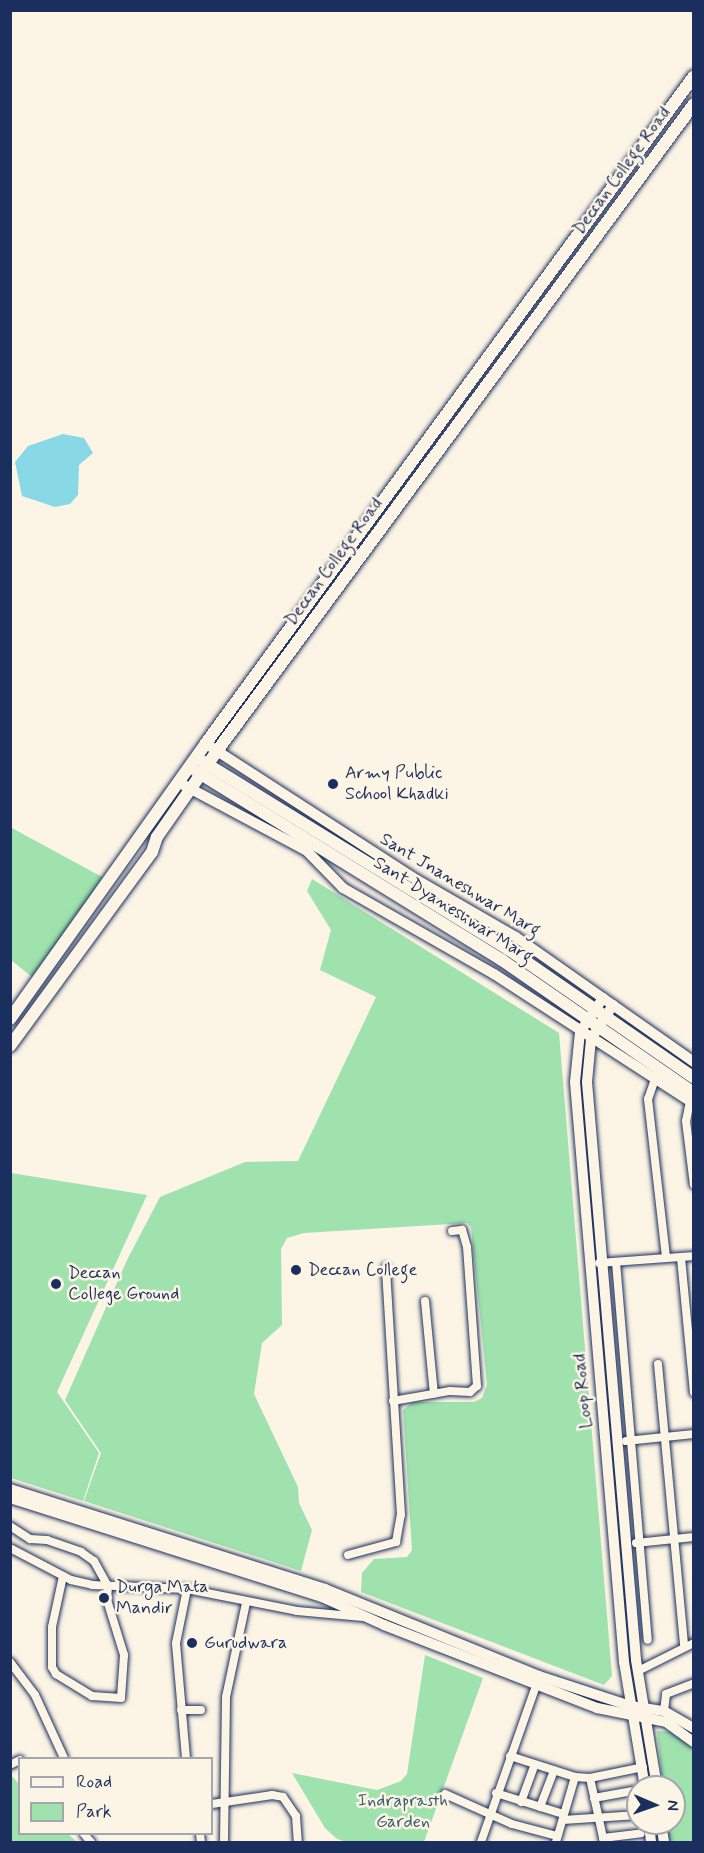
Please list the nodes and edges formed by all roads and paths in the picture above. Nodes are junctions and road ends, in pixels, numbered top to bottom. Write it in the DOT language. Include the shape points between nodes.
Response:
graph roads {
  1 [pos="693,76"];
  2 [pos="693,104"];
  3 [pos="206,743"];
  4 [pos="217,751"];
  5 [pos="193,762"];
  6 [pos="209,765"];
  7 [pos="201,776"];
  8 [pos="178,782"];
  9 [pos="191,790"];
  10 [pos="324,858"];
  11 [pos="603,998"];
  12 [pos="613,1005"];
  13 [pos="10,1019"];
  14 [pos="596,1019"];
  15 [pos="580,1032"];
  16 [pos="591,1039"];
  17 [pos="10,1046"];
  18 [pos="693,1062"];
  19 [pos="693,1078"];
  20 [pos="655,1079"];
  21 [pos="692,1099"];
  22 [pos="693,1185"];
  23 [pos="452,1231"];
  24 [pos="693,1256"];
  25 [pos="666,1258"];
  26 [pos="681,1258"];
  27 [pos="616,1262"];
  28 [pos="589,1263"];
  29 [pos="601,1263"];
  30 [pos="386,1267"];
  31 [pos="424,1301"];
  32 [pos="658,1364"];
  33 [pos="693,1392"];
  34 [pos="434,1394"];
  35 [pos="393,1401"];
  36 [pos="693,1434"];
  37 [pos="665,1436"];
  38 [pos="629,1440"];
  39 [pos="616,1442"];
  40 [pos="10,1489"];
  41 [pos="10,1498"];
  42 [pos="10,1526"];
  43 [pos="693,1537"];
  44 [pos="674,1539"];
  45 [pos="639,1542"];
  46 [pos="625,1544"];
  47 [pos="613,1545"];
  48 [pos="10,1548"];
  49 [pos="348,1555"];
  50 [pos="63,1576"];
  51 [pos="108,1586"];
  52 [pos="187,1589"];
  53 [pos="246,1603"];
  54 [pos="365,1617"];
  55 [pos="388,1622"];
  56 [pos="648,1640"];
  57 [pos="693,1643"];
  58 [pos="684,1645"];
  59 [pos="10,1662"];
  60 [pos="638,1671"];
  61 [pos="538,1680"];
  62 [pos="693,1683"];
  63 [pos="632,1706"];
  64 [pos="646,1708"];
  65 [pos="181,1710"];
  66 [pos="201,1710"];
  67 [pos="664,1711"];
  68 [pos="634,1718"];
  69 [pos="649,1720"];
  70 [pos="693,1728"];
  71 [pos="693,1742"];
  72 [pos="510,1756"];
  73 [pos="64,1757"];
  74 [pos="186,1757"];
  75 [pos="535,1764"];
  76 [pos="643,1767"];
  77 [pos="554,1771"];
  78 [pos="644,1775"];
  79 [pos="656,1775"];
  80 [pos="575,1777"];
  81 [pos="590,1778"];
  82 [pos="626,1792"];
  83 [pos="496,1793"];
  84 [pos="446,1794"];
  85 [pos="594,1798"];
  86 [pos="226,1801"];
  87 [pos="521,1802"];
  88 [pos="213,1804"];
  89 [pos="540,1807"];
  90 [pos="491,1815"];
  91 [pos="626,1816"];
  92 [pos="563,1817"];
  93 [pos="599,1818"];
  94 [pos="630,1835"];
  95 [pos="557,1839"];
  96 [pos="604,1840"];
  97 [pos="224,1842"];
  98 [pos="298,1842"];
  99 [pos="481,1842"];
  100 [pos="548,1842"];
  1 -- 3 [label="main road, Deccan College Road"];
  2 -- 4 [label="main road, Deccan College Road"];
  3 -- 4 [label="street, Sant Jnaneshwar Marg"];
  3 -- 5 [label="main road, Deccan College Road"];
  4 -- 6 [label="main road, Deccan College Road"];
  4 -- 11 [label="street, Sant Jnaneshwar Marg" via="412,877 516,937"];
  5 -- 6 [label="main road, Sant Dyaneshwar Marg"];
  5 -- 7 [label="main road, Sant Dyaneshwar Marg"];
  5 -- 8 [label="main road, Deccan College Road"];
  6 -- 7 [label="main road, Deccan College Road"];
  6 -- 14 [label="main road, Sant Dyaneshwar Marg" via="508,950"];
  7 -- 9 [label="main road, Deccan College Road"];
  7 -- 10 [label="main road, Sant Dyaneshwar Marg"];
  8 -- 9 [label="street"];
  8 -- 13 [label="main road, Deccan College Road"];
  9 -- 10 [label="street"];
  9 -- 17 [label="main road, Deccan College Road" via="157,837 152,852"];
  10 -- 14 [label="main road, Sant Dyaneshwar Marg"];
  10 -- 15 [label="street" via="343,888 494,974"];
  11 -- 12 [label="street, Sant Jnaneshwar Marg"];
  11 -- 14 [label="street, Loop Road"];
  12 -- 14 [label="street, Loop Road"];
  12 -- 18 [label="street, Sant Jnaneshwar Marg"];
  14 -- 15 [label="street, Loop Road"];
  14 -- 16 [label="street, Loop Road"];
  14 -- 19 [label="main road, Sant Dyaneshwar Marg"];
  14 -- 21 [label="main road, Sant Dyaneshwar Marg"];
  15 -- 16 [label="street"];
  15 -- 28 [label="street, Loop Road" via="575,1082"];
  16 -- 20 [label="street"];
  16 -- 29 [label="street, Loop Road" via="587,1082"];
  20 -- 21 [label="street"];
  20 -- 25 [label="street" via="648,1099"];
  21 -- 22 [label="street" via="686,1121"];
  23 -- 34 [label="street" via="462,1230 467,1247 477,1386 470,1392"];
  24 -- 26 [label="street"];
  25 -- 26 [label="street"];
  25 -- 27 [label="street"];
  26 -- 33 [label="street"];
  27 -- 29 [label="street"];
  27 -- 38 [label="street"];
  28 -- 29 [label="street"];
  28 -- 47 [label="street, Loop Road"];
  29 -- 39 [label="street, Loop Road"];
  30 -- 35 [label="street"];
  31 -- 34 [label="street"];
  32 -- 37 [label="street"];
  34 -- 35 [label="street"];
  35 -- 49 [label="street" via="401,1515 396,1542"];
  36 -- 37 [label="street"];
  37 -- 38 [label="street"];
  37 -- 44 [label="street"];
  38 -- 39 [label="street"];
  38 -- 45 [label="street"];
  39 -- 46 [label="street, Loop Road"];
  40 -- 55 [label="street" via="325,1589"];
  41 -- 54 [label="street" via="322,1597"];
  42 -- 51 [label="street" via="30,1539 47,1540 81,1552 94,1561"];
  43 -- 44 [label="street"];
  44 -- 45 [label="street"];
  44 -- 58 [label="street"];
  45 -- 46 [label="street"];
  45 -- 56 [label="street"];
  46 -- 47 [label="street"];
  46 -- 60 [label="street, Loop Road"];
  47 -- 63 [label="street, Loop Road"];
  48 -- 50 [label="street"];
  50 -- 51 [label="street"];
  50 -- 51 [label="street" via="52,1627 52,1667 56,1674 92,1695 121,1698 124,1655 107,1600"];
  51 -- 52 [label="street"];
  52 -- 53 [label="street"];
  52 -- 65 [label="street" via="176,1643"];
  53 -- 54 [label="street"];
  53 -- 86 [label="street" via="226,1696"];
  54 -- 55 [label="street"];
  55 -- 61 [label="street"];
  57 -- 58 [label="street"];
  58 -- 60 [label="street"];
  59 -- 73 [label="street" via="35,1695"];
  60 -- 64 [label="street, Loop Road"];
  61 -- 63 [label="street"];
  61 -- 68 [label="street"];
  61 -- 72 [label="street"];
  62 -- 67 [label="street" via="666,1694"];
  63 -- 64 [label="street"];
  63 -- 68 [label="street, Loop Road"];
  64 -- 67 [label="street"];
  64 -- 69 [label="street, Loop Road"];
  65 -- 66 [label="street"];
  65 -- 74 [label="street"];
  67 -- 70 [label="street"];
  68 -- 69 [label="street"];
  68 -- 76 [label="street, Loop Road"];
  69 -- 71 [label="street" via="673,1725"];
  69 -- 79 [label="street, Loop Road"];
  72 -- 75 [label="street"];
  72 -- 83 [label="street"];
  75 -- 77 [label="street"];
  75 -- 87 [label="street"];
  76 -- 78 [label="street, Loop Road"];
  76 -- 81 [label="street"];
  77 -- 80 [label="street"];
  77 -- 89 [label="street"];
  80 -- 81 [label="street"];
  80 -- 92 [label="street"];
  81 -- 85 [label="street"];
  82 -- 85 [label="street"];
  83 -- 87 [label="street"];
  83 -- 90 [label="street"];
  84 -- 90 [label="street"];
  85 -- 93 [label="street"];
  86 -- 88 [label="street"];
  86 -- 97 [label="street"];
  86 -- 98 [label="street" via="283,1797 296,1816"];
  87 -- 89 [label="street"];
  89 -- 92 [label="street"];
  90 -- 95 [label="street"];
  90 -- 99 [label="street"];
  91 -- 93 [label="street"];
  92 -- 93 [label="street"];
  92 -- 95 [label="street"];
  93 -- 96 [label="street"];
  94 -- 96 [label="street"];
  95 -- 100 [label="street"];
}
